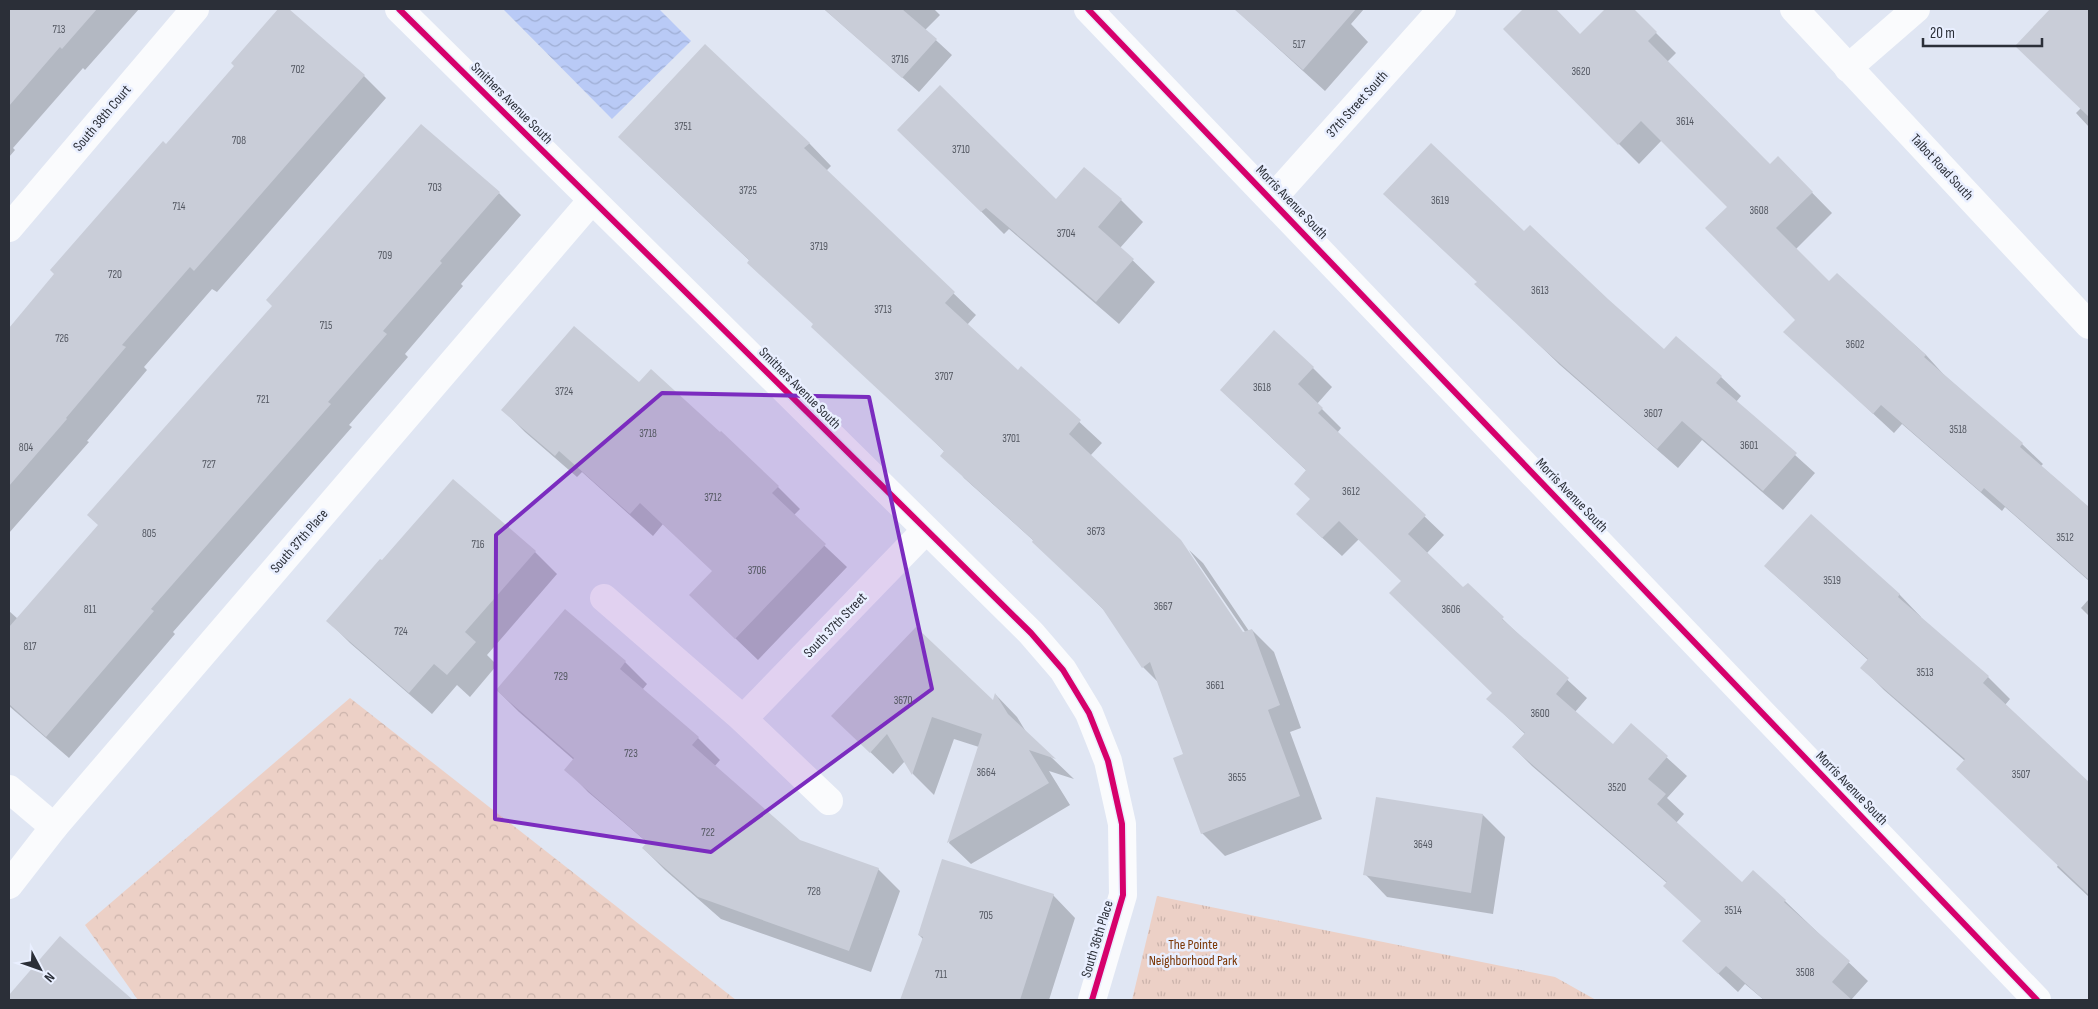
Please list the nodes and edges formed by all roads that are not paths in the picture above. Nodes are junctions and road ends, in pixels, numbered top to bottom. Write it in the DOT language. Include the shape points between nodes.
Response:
graph roads {
  1 [pos="195,9"];
  2 [pos="399,9"];
  3 [pos="1088,9"];
  4 [pos="1442,9"];
  5 [pos="1794,9"];
  6 [pos="1916,9"];
  7 [pos="1848,68"];
  8 [pos="1272,199"];
  9 [pos="592,200"];
  10 [pos="9,228"];
  11 [pos="2089,325"];
  12 [pos="926,530"];
  13 [pos="604,598"];
  14 [pos="743,719"];
  15 [pos="9,789"];
  16 [pos="829,801"];
  17 [pos="1122,824"];
  18 [pos="54,827"];
  19 [pos="9,885"];
  20 [pos="1092,1000"];
  21 [pos="2037,1000"];
  1 -- 10 [label="street, South 38th Court"];
  2 -- 9 [label="street, Smithers Avenue South"];
  3 -- 8 [label="street, Morris Avenue South"];
  4 -- 8 [label="street, 37th Street South"];
  5 -- 7 [label="street, Talbot Road South"];
  6 -- 7 [label="street"];
  7 -- 11 [label="street, Talbot Road South"];
  8 -- 21 [label="street, Morris Avenue South"];
  9 -- 12 [label="street, Smithers Avenue South"];
  9 -- 18 [label="street, South 37th Place"];
  12 -- 14 [label="street, South 37th Street"];
  12 -- 17 [label="street, Smithers Avenue South" via="1031,633 1063,670 1089,713 1108,762"];
  13 -- 14 [label="street"];
  14 -- 16 [label="street"];
  15 -- 18 [label="street"];
  17 -- 20 [label="street, South 36th Place" via="1123,895"];
  18 -- 19 [label="street, South 37th Place"];
}
